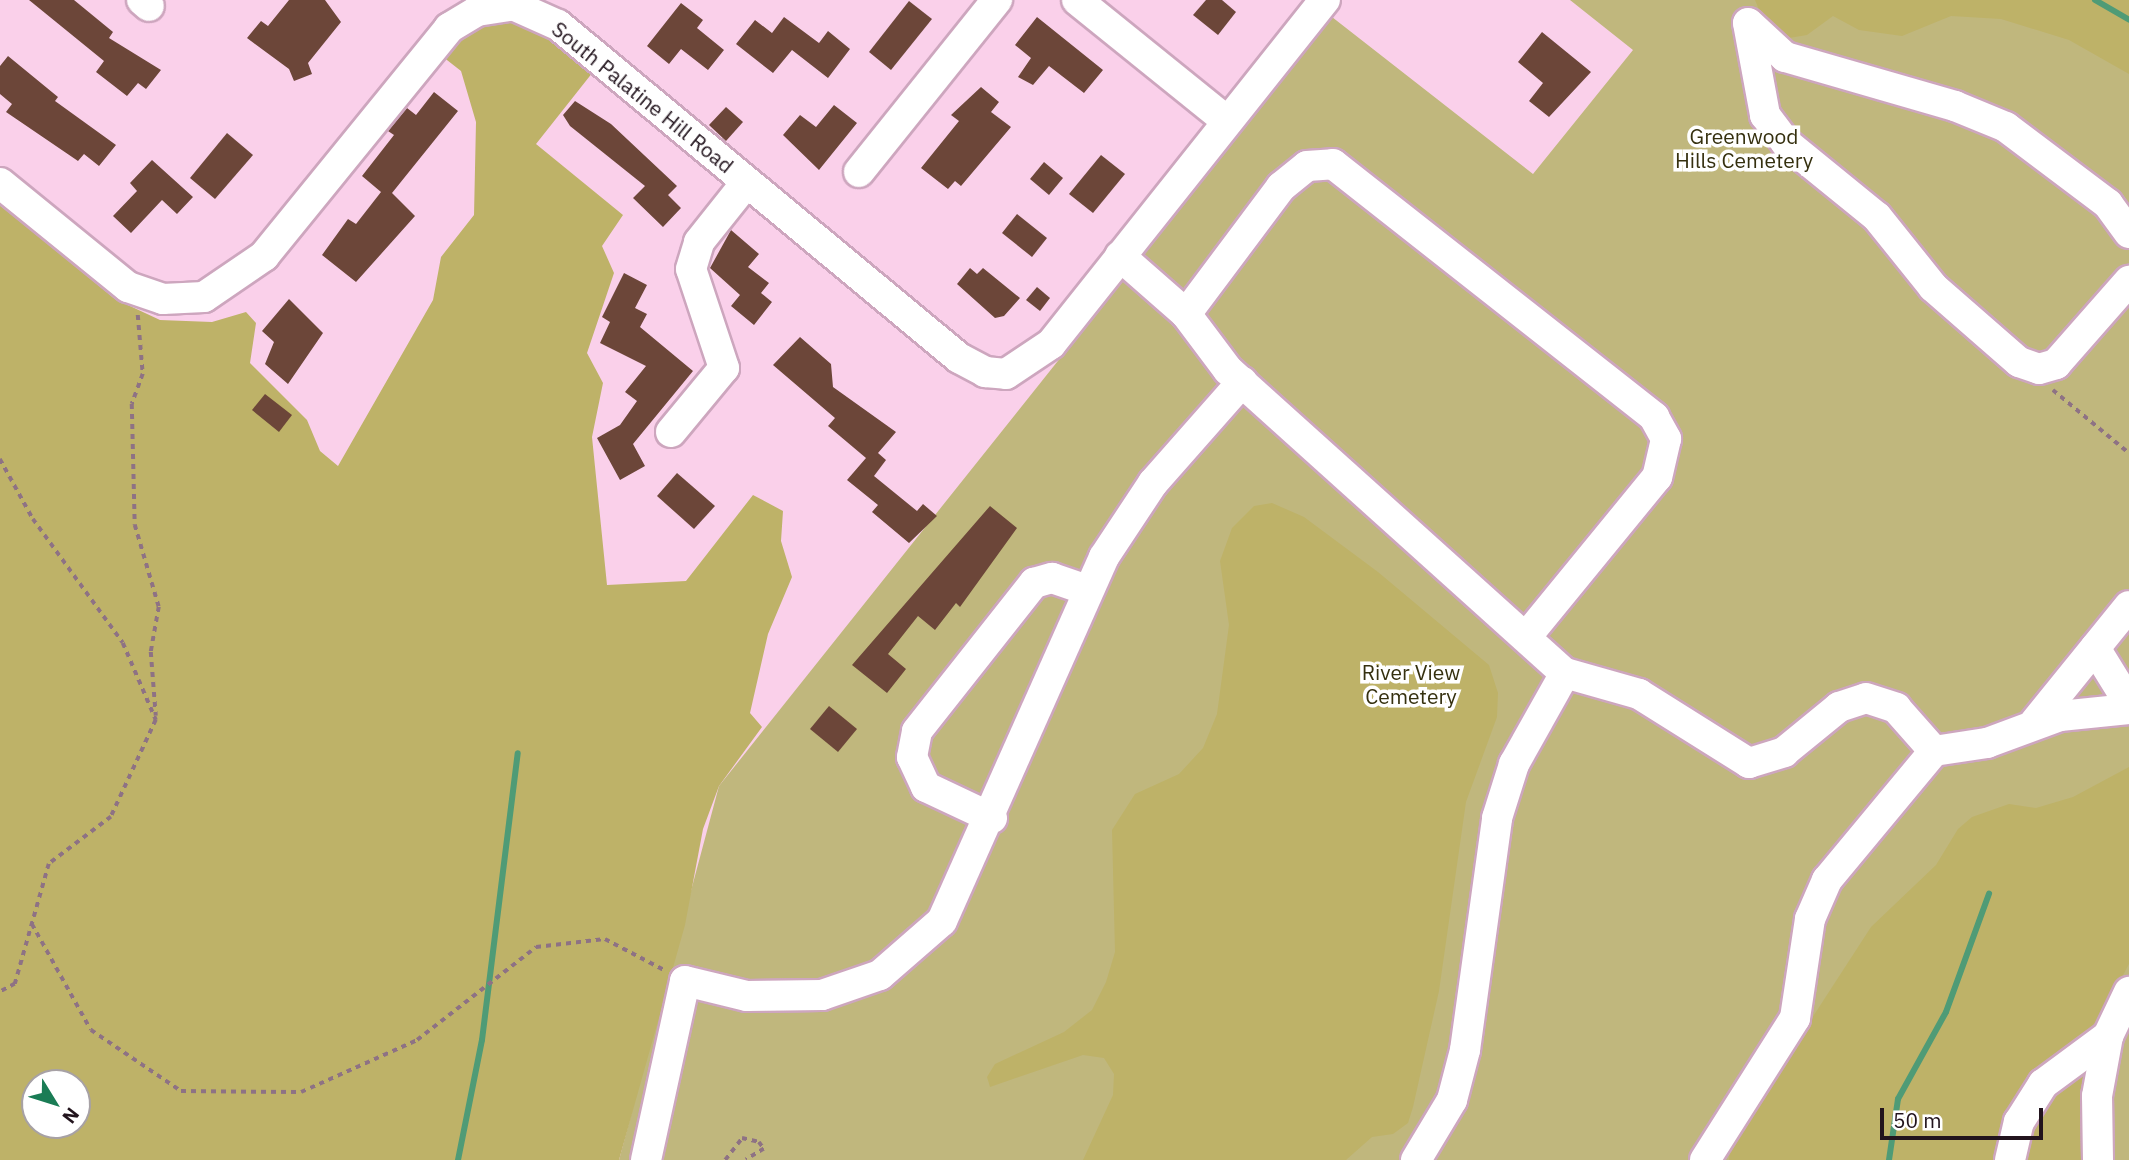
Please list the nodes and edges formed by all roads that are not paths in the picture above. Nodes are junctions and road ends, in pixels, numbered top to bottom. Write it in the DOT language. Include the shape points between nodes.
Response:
graph roads {
  1 [pos="997,0"];
  2 [pos="1077,0"];
  3 [pos="1325,0"];
  4 [pos="512,3"];
  5 [pos="1747,11"];
  6 [pos="1227,121"];
  7 [pos="859,172"];
  8 [pos="0,183"];
  9 [pos="746,183"];
  10 [pos="2129,233"];
  11 [pos="1120,256"];
  12 [pos="2129,281"];
  13 [pos="1186,314"];
  14 [pos="1241,382"];
  15 [pos="671,432"];
  16 [pos="1087,590"];
  17 [pos="2129,606"];
  18 [pos="1526,637"];
  19 [pos="2095,648"];
  20 [pos="1565,673"];
  21 [pos="2129,703"];
  22 [pos="2129,709"];
  23 [pos="2035,722"];
  24 [pos="1934,751"];
  25 [pos="992,818"];
  26 [pos="2129,992"];
  27 [pos="2108,1037"];
  28 [pos="646,1160"];
  29 [pos="1416,1160"];
  30 [pos="1705,1160"];
  31 [pos="2010,1160"];
  32 [pos="2098,1160"];
  1 -- 7 [label="street"];
  2 -- 6 [label="street"];
  3 -- 6 [label="street, South Palatine Hill Road"];
  4 -- 8 [label="street, South Palatine Hill Road" via="477,11 440,37 274,243 238,279 194,300 151,296 118,281"];
  4 -- 9 [label="street, South Palatine Hill Road" via="558,25"];
  5 -- 10 [label="street" via="1785,57 2006,127 2108,204"];
  5 -- 12 [label="street" via="1765,115 1786,143 1877,217 1933,287 2019,362 2039,369 2056,364"];
  6 -- 11 [label="street, South Palatine Hill Road"];
  9 -- 11 [label="street, South Palatine Hill Road" via="985,372 1015,371 1041,354"];
  9 -- 15 [label="street" via="699,243 691,269 724,368"];
  11 -- 13 [label="street"];
  13 -- 14 [label="street"];
  13 -- 18 [label="street" via="1294,173 1317,162 1333,164 1654,417 1667,439 1657,477"];
  14 -- 16 [label="street" via="1153,483"];
  14 -- 18 [label="street"];
  16 -- 25 [label="street"];
  16 -- 25 [label="street" via="1052,579 1034,583 917,731 912,757 926,787"];
  17 -- 19 [label="street"];
  18 -- 20 [label="street"];
  19 -- 21 [label="street"];
  19 -- 23 [label="street"];
  20 -- 24 [label="street" via="1639,694 1749,763 1784,752 1839,707 1866,698 1896,708"];
  20 -- 29 [label="street" via="1514,764 1497,818 1465,1050 1451,1100"];
  22 -- 23 [label="street"];
  23 -- 24 [label="street" via="1987,743"];
  24 -- 30 [label="street" via="1828,880 1810,919 1795,1018"];
  25 -- 28 [label="street" via="942,921 880,975 844,989 778,999 685,981"];
  26 -- 27 [label="street"];
  27 -- 31 [label="street" via="2043,1084 2019,1122"];
  27 -- 32 [label="street" via="2095,1120"];
}
